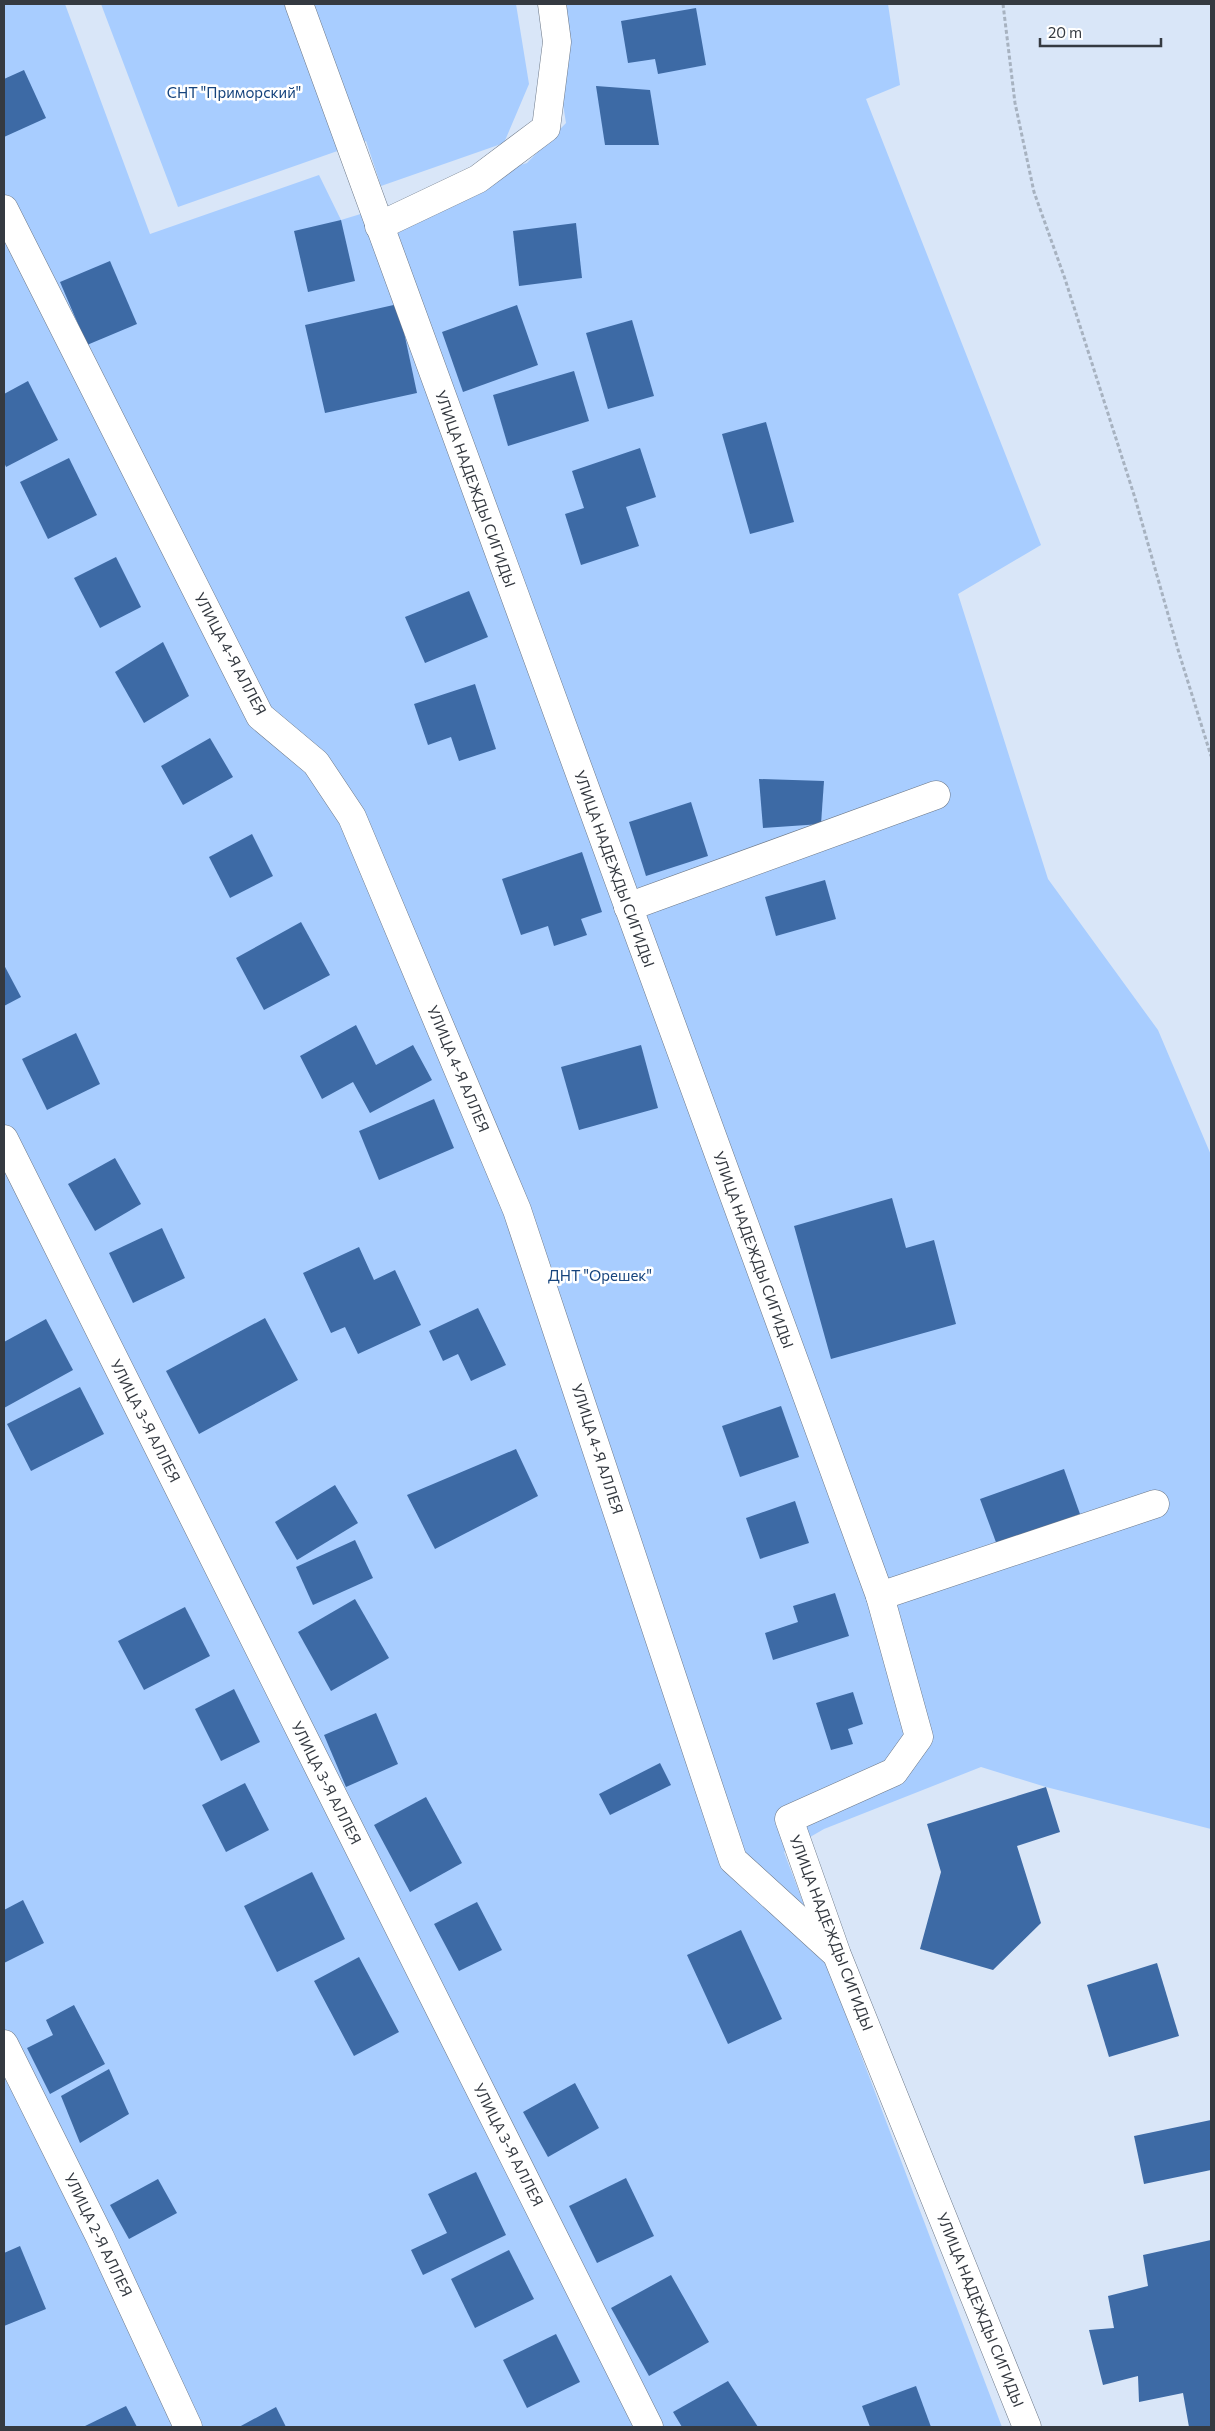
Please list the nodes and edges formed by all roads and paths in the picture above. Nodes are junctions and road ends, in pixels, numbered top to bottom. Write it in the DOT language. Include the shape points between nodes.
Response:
graph roads {
  1 [pos="300,4"];
  2 [pos="552,4"];
  3 [pos="1003,4"];
  4 [pos="4,209"];
  5 [pos="379,226"];
  6 [pos="1211,756"];
  7 [pos="936,795"];
  8 [pos="628,907"];
  9 [pos="4,1139"];
  10 [pos="1155,1504"];
  11 [pos="880,1596"];
  12 [pos="837,1955"];
  13 [pos="4,2044"];
  14 [pos="188,2427"];
  15 [pos="649,2427"];
  16 [pos="1027,2427"];
  1 -- 5 [label="street, УЛИЦА НАДЕЖДЫ СИГИДЫ"];
  2 -- 5 [label="street" via="557,42 546,128 478,179"];
  3 -- 6 [label="path" via="1015,103 1034,192 1132,489"];
  4 -- 12 [label="street, УЛИЦА 4-Я АЛЛЕЯ" via="260,716 316,763 352,817 517,1210 733,1860"];
  5 -- 8 [label="street, УЛИЦА НАДЕЖДЫ СИГИДЫ"];
  7 -- 8 [label="street"];
  8 -- 11 [label="street, УЛИЦА НАДЕЖДЫ СИГИДЫ"];
  9 -- 15 [label="street, УЛИЦА 3-Я АЛЛЕЯ"];
  10 -- 11 [label="street"];
  11 -- 12 [label="street, УЛИЦА НАДЕЖДЫ СИГИДЫ" via="919,1737 894,1772 789,1819"];
  12 -- 16 [label="street, УЛИЦА НАДЕЖДЫ СИГИДЫ"];
  13 -- 14 [label="street, УЛИЦА 2-Я АЛЛЕЯ" via="100,2237"];
}
